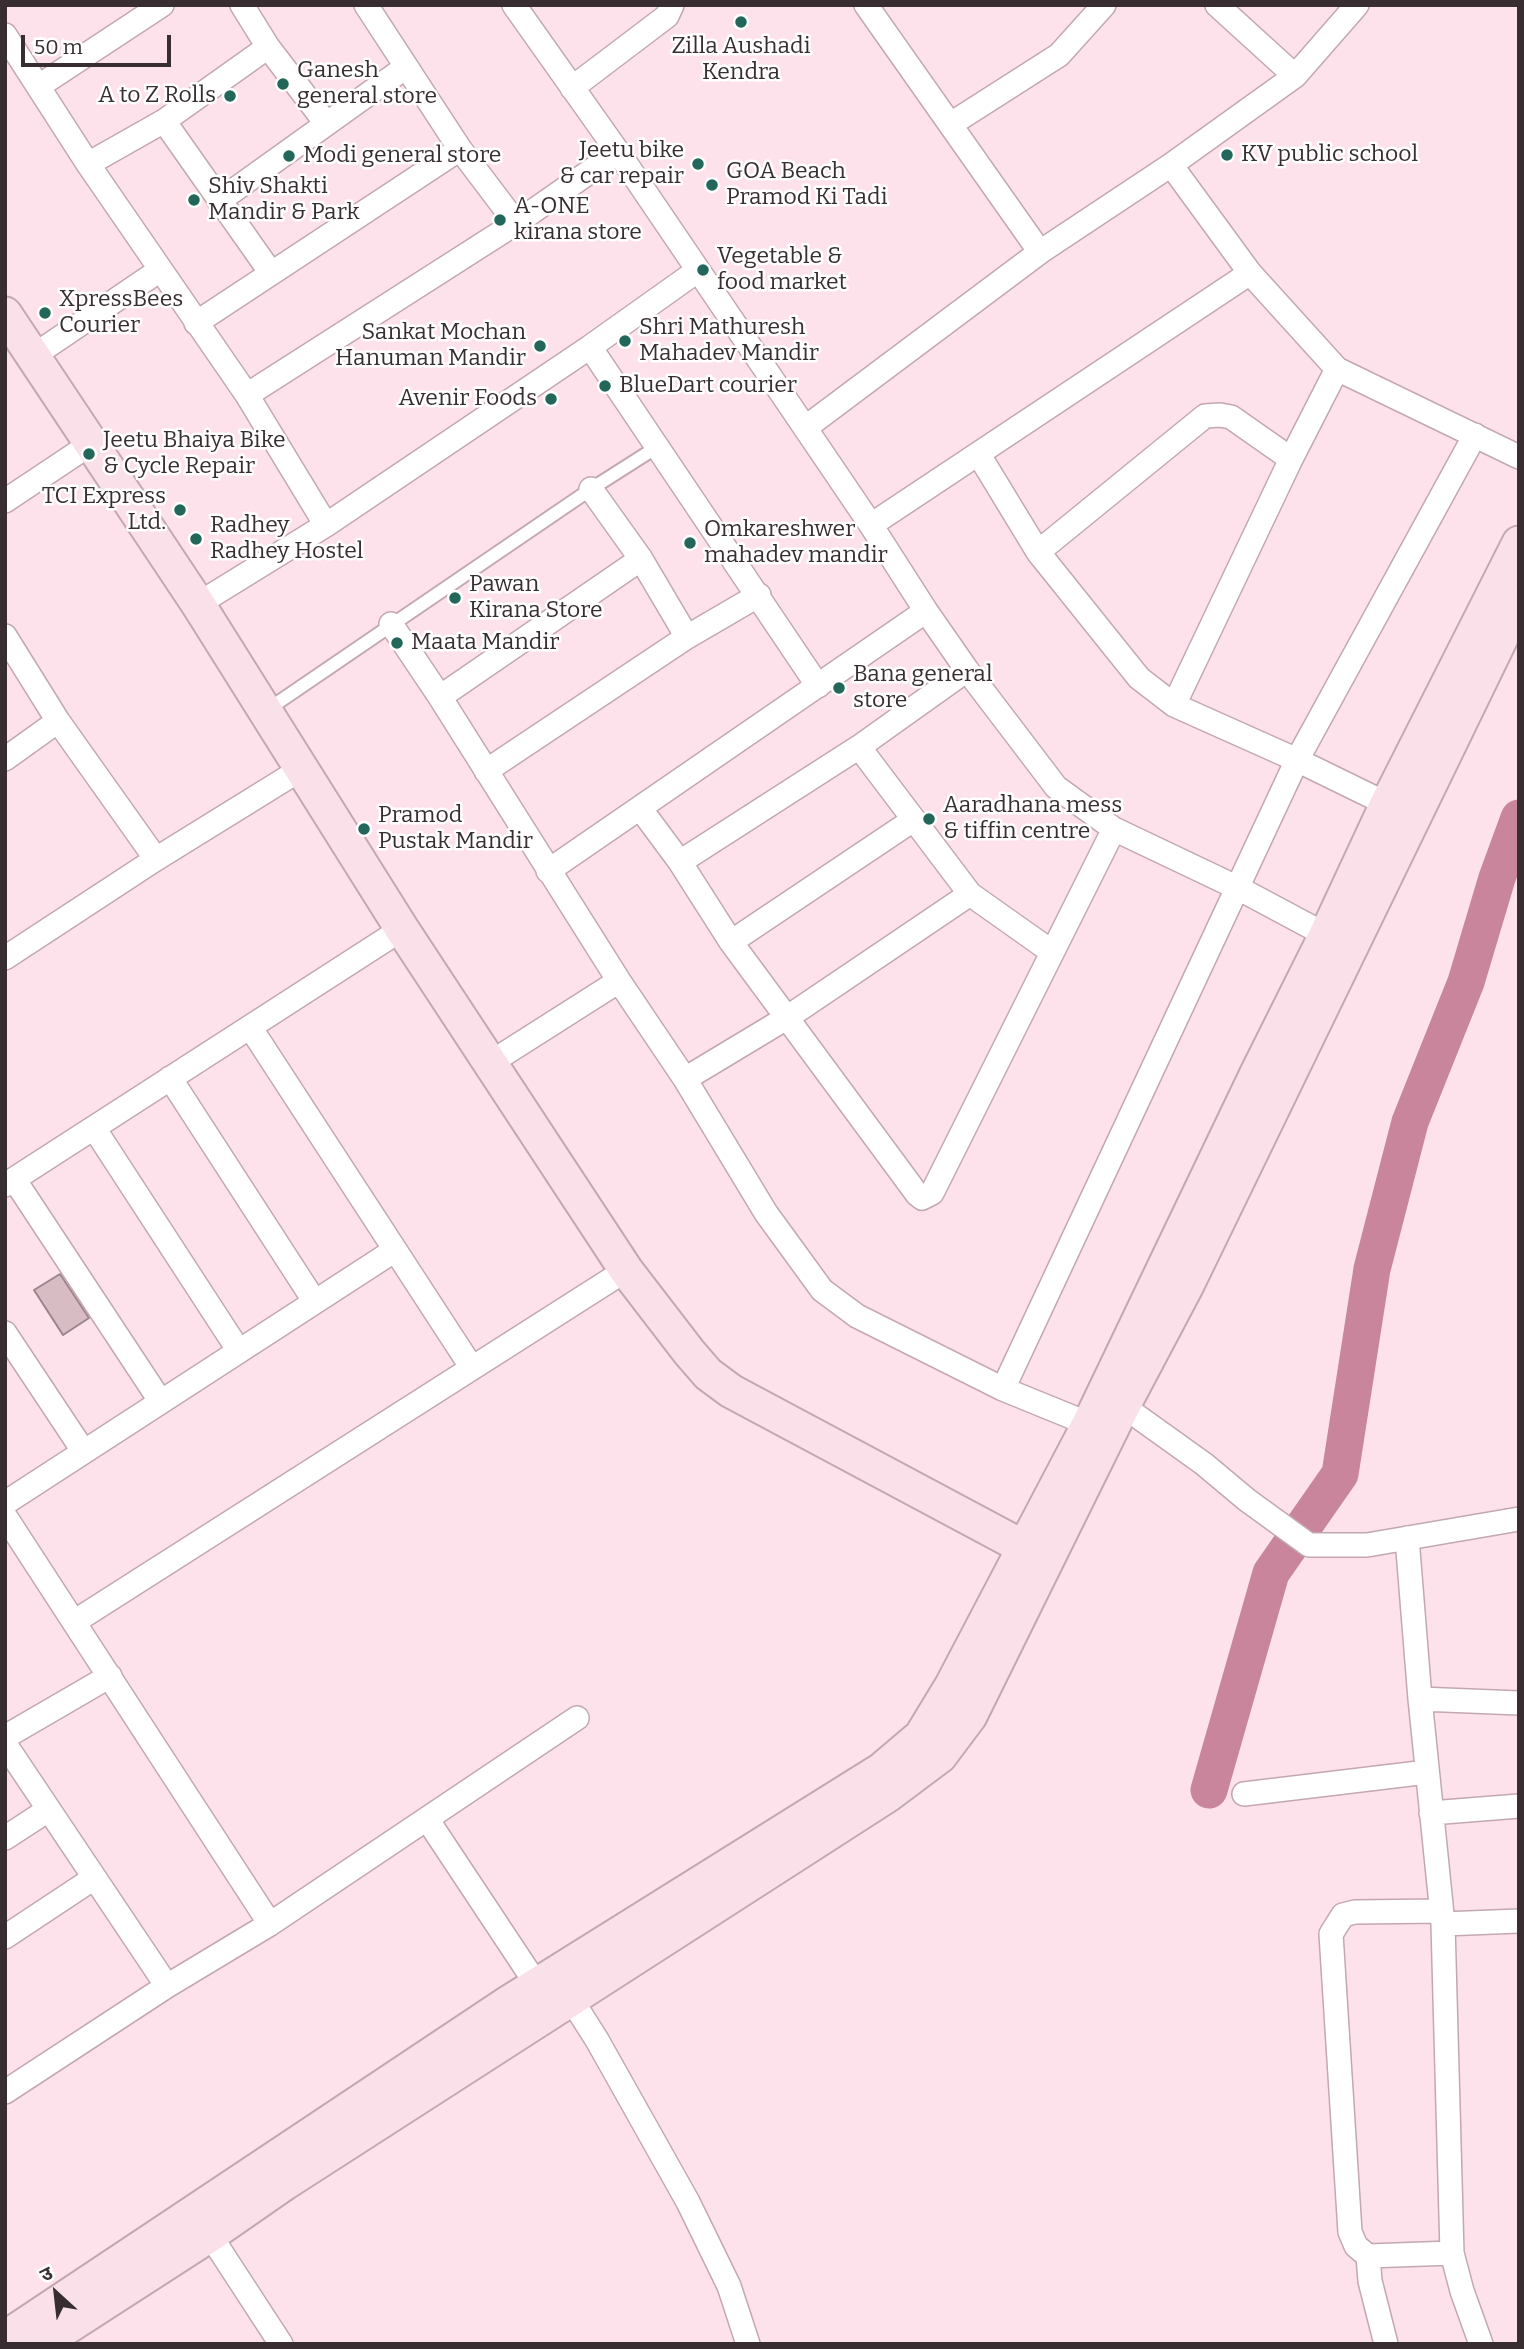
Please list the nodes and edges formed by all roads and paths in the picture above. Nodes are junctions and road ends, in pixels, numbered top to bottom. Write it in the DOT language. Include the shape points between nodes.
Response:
graph roads {
  1 [pos="162,5"];
  2 [pos="242,5"];
  3 [pos="366,5"];
  4 [pos="514,5"];
  5 [pos="672,5"];
  6 [pos="866,5"];
  7 [pos="1104,5"];
  8 [pos="1217,5"];
  9 [pos="1357,5"];
  10 [pos="5,34"];
  11 [pos="268,47"];
  12 [pos="406,67"];
  13 [pos="1295,76"];
  14 [pos="39,86"];
  15 [pos="572,88"];
  16 [pos="164,121"];
  17 [pos="326,123"];
  18 [pos="951,124"];
  19 [pos="460,149"];
  20 [pos="618,152"];
  21 [pos="88,164"];
  22 [pos="1171,165"];
  23 [pos="219,201"];
  24 [pos="516,223"];
  25 [pos="1040,252"];
  26 [pos="160,270"];
  27 [pos="697,271"];
  28 [pos="271,273"];
  29 [pos="1251,273"];
  30 [pos="5,314"];
  31 [pos="196,323"];
  32 [pos="590,347"];
  33 [pos="33,356"];
  34 [pos="1337,369"];
  35 [pos="247,395"];
  36 [pos="804,428"];
  37 [pos="1475,435"];
  38 [pos="92,443"];
  39 [pos="657,447"];
  40 [pos="979,455"];
  41 [pos="1519,457"];
  42 [pos="1291,459"];
  43 [pos="591,489"];
  44 [pos="5,501"];
  45 [pos="326,525"];
  46 [pos="871,525"];
  47 [pos="1519,542"];
  48 [pos="1038,552"];
  49 [pos="641,559"];
  50 [pos="759,595"];
  51 [pos="1519,601"];
  52 [pos="198,604"];
  53 [pos="926,611"];
  54 [pos="391,624"];
  55 [pos="5,636"];
  56 [pos="687,637"];
  57 [pos="967,670"];
  58 [pos="818,686"];
  59 [pos="440,697"];
  60 [pos="1174,705"];
  61 [pos="267,710"];
  62 [pos="58,721"];
  63 [pos="859,747"];
  64 [pos="5,759"];
  65 [pos="1297,760"];
  66 [pos="303,768"];
  67 [pos="486,771"];
  68 [pos="1387,804"];
  69 [pos="640,808"];
  70 [pos="913,820"];
  71 [pos="1114,830"];
  72 [pos="156,859"];
  73 [pos="680,862"];
  74 [pos="548,871"];
  75 [pos="1238,888"];
  76 [pos="970,894"];
  77 [pos="402,929"];
  78 [pos="1340,938"];
  79 [pos="731,942"];
  80 [pos="1052,951"];
  81 [pos="5,958"];
  82 [pos="619,981"];
  83 [pos="788,1017"];
  84 [pos="250,1027"];
  85 [pos="490,1063"];
  86 [pos="170,1079"];
  87 [pos="685,1080"];
  88 [pos="94,1128"];
  89 [pos="10,1182"];
  90 [pos="395,1250"];
  91 [pos="626,1270"];
  92 [pos="315,1302"];
  93 [pos="5,1334"];
  94 [pos="239,1351"];
  95 [pos="472,1368"];
  96 [pos="1003,1389"];
  97 [pos="162,1402"];
  98 [pos="1123,1406"];
  99 [pos="1089,1424"];
  100 [pos="84,1452"];
  101 [pos="5,1503"];
  102 [pos="5,1516"];
  103 [pos="1519,1519"];
  104 [pos="1407,1538"];
  105 [pos="1037,1551"];
  106 [pos="74,1622"];
  107 [pos="110,1675"];
  108 [pos="1420,1699"];
  109 [pos="1519,1703"];
  110 [pos="577,1718"];
  111 [pos="5,1737"];
  112 [pos="5,1744"];
  113 [pos="1427,1772"];
  114 [pos="1244,1794"];
  115 [pos="1519,1806"];
  116 [pos="48,1811"];
  117 [pos="1431,1813"];
  118 [pos="426,1819"];
  119 [pos="5,1839"];
  120 [pos="94,1878"];
  121 [pos="1442,1917"];
  122 [pos="1519,1921"];
  123 [pos="270,1924"];
  124 [pos="5,1937"];
  125 [pos="537,1985"];
  126 [pos="167,1986"];
  127 [pos="571,1999"];
  128 [pos="5,2092"];
  129 [pos="210,2235"];
  130 [pos="1452,2253"];
  131 [pos="1368,2256"];
  132 [pos="6,2337"];
  133 [pos="41,2344"];
  134 [pos="281,2344"];
  135 [pos="748,2344"];
  136 [pos="1386,2344"];
  137 [pos="1481,2344"];
  1 -- 14 [label="street"];
  2 -- 11 [label="street"];
  3 -- 12 [label="street"];
  4 -- 15 [label="street"];
  5 -- 15 [label="street" via="667,16"];
  6 -- 18 [label="street"];
  7 -- 18 [label="street" via="1059,55"];
  8 -- 13 [label="street"];
  9 -- 13 [label="street"];
  10 -- 14 [label="street"];
  11 -- 16 [label="street"];
  11 -- 17 [label="street"];
  12 -- 17 [label="street"];
  12 -- 19 [label="street"];
  13 -- 22 [label="street"];
  14 -- 21 [label="street"];
  15 -- 20 [label="street"];
  16 -- 21 [label="street"];
  16 -- 23 [label="street"];
  17 -- 23 [label="street"];
  18 -- 25 [label="street"];
  19 -- 24 [label="street"];
  19 -- 28 [label="street"];
  20 -- 24 [label="street"];
  20 -- 27 [label="street"];
  21 -- 26 [label="street"];
  22 -- 25 [label="street"];
  22 -- 29 [label="street"];
  23 -- 28 [label="street"];
  24 -- 35 [label="street"];
  25 -- 36 [label="street"];
  26 -- 31 [label="street"];
  26 -- 33 [label="street"];
  27 -- 32 [label="street"];
  27 -- 36 [label="street"];
  28 -- 31 [label="street"];
  29 -- 34 [label="street"];
  29 -- 40 [label="street"];
  30 -- 33 [label="street"];
  31 -- 35 [label="street"];
  32 -- 39 [label="street"];
  32 -- 45 [label="street"];
  33 -- 38 [label="street"];
  34 -- 37 [label="street"];
  34 -- 42 [label="street"];
  35 -- 45 [label="street"];
  36 -- 46 [label="street"];
  37 -- 41 [label="street"];
  37 -- 65 [label="street"];
  38 -- 44 [label="street"];
  38 -- 52 [label="street"];
  39 -- 43 [label="lane"];
  39 -- 50 [label="street"];
  40 -- 46 [label="street"];
  40 -- 48 [label="street"];
  42 -- 48 [label="street" via="1231,417 1205,416"];
  42 -- 60 [label="street"];
  43 -- 49 [label="street"];
  43 -- 54 [label="lane"];
  45 -- 52 [label="street"];
  46 -- 53 [label="street"];
  47 -- 68 [label="street"];
  48 -- 60 [label="street" via="1139,678"];
  49 -- 56 [label="street"];
  49 -- 59 [label="street"];
  50 -- 56 [label="street"];
  50 -- 58 [label="street"];
  51 -- 78 [label="street"];
  52 -- 61 [label="street"];
  53 -- 57 [label="street"];
  53 -- 58 [label="street"];
  54 -- 59 [label="street"];
  54 -- 61 [label="lane"];
  55 -- 62 [label="street"];
  56 -- 67 [label="street"];
  57 -- 63 [label="street"];
  57 -- 71 [label="street" via="1056,787"];
  58 -- 69 [label="street"];
  59 -- 67 [label="street"];
  60 -- 65 [label="street"];
  61 -- 66 [label="street"];
  62 -- 64 [label="street"];
  62 -- 72 [label="street"];
  63 -- 70 [label="street"];
  63 -- 73 [label="street"];
  65 -- 68 [label="street"];
  65 -- 75 [label="street"];
  66 -- 72 [label="street"];
  66 -- 77 [label="street"];
  67 -- 74 [label="street"];
  68 -- 78 [label="street"];
  69 -- 73 [label="street"];
  69 -- 74 [label="street"];
  70 -- 76 [label="street"];
  70 -- 79 [label="street"];
  71 -- 75 [label="street"];
  71 -- 80 [label="street"];
  72 -- 81 [label="street"];
  73 -- 79 [label="street"];
  74 -- 82 [label="street"];
  75 -- 78 [label="street"];
  75 -- 96 [label="street"];
  76 -- 80 [label="street"];
  76 -- 83 [label="street"];
  77 -- 84 [label="street"];
  77 -- 85 [label="street"];
  78 -- 98 [label="street" via="1187,1284"];
  78 -- 99 [label="street" via="1258,1071"];
  79 -- 83 [label="street"];
  80 -- 83 [label="street" via="932,1192 922,1198"];
  82 -- 85 [label="street"];
  82 -- 87 [label="street"];
  83 -- 87 [label="street"];
  84 -- 86 [label="street"];
  84 -- 90 [label="street"];
  85 -- 91 [label="street"];
  86 -- 88 [label="street"];
  86 -- 92 [label="street"];
  87 -- 96 [label="street" via="766,1213 822,1290 857,1316"];
  88 -- 89 [label="street"];
  88 -- 94 [label="street"];
  89 -- 97 [label="street"];
  90 -- 92 [label="street"];
  90 -- 95 [label="street"];
  91 -- 95 [label="street"];
  91 -- 105 [label="street" via="708,1374 731,1391"];
  92 -- 94 [label="street"];
  93 -- 100 [label="street"];
  94 -- 97 [label="street"];
  95 -- 106 [label="street"];
  96 -- 99 [label="street"];
  97 -- 100 [label="street"];
  98 -- 104 [label="street" via="1309,1545 1367,1545"];
  98 -- 105 [label="street"];
  99 -- 105 [label="street"];
  100 -- 101 [label="street"];
  102 -- 106 [label="street"];
  103 -- 104 [label="street"];
  104 -- 108 [label="street"];
  105 -- 125 [label="street" via="921,1736 881,1770"];
  105 -- 127 [label="street" via="970,1716 940,1756 888,1795"];
  106 -- 107 [label="street"];
  107 -- 111 [label="street"];
  107 -- 123 [label="street"];
  108 -- 109 [label="street"];
  108 -- 113 [label="street"];
  110 -- 118 [label="street"];
  112 -- 116 [label="street"];
  113 -- 114 [label="street"];
  113 -- 117 [label="street"];
  115 -- 117 [label="street"];
  116 -- 119 [label="street"];
  116 -- 120 [label="street"];
  117 -- 121 [label="street"];
  118 -- 123 [label="street"];
  118 -- 125 [label="street"];
  120 -- 124 [label="street"];
  120 -- 126 [label="street"];
  121 -- 122 [label="street"];
  121 -- 130 [label="street"];
  121 -- 131 [label="street" via="1355,1912 1343,1915 1331,1934 1350,2232 1356,2246"];
  123 -- 126 [label="street"];
  125 -- 132 [label="street"];
  126 -- 128 [label="street"];
  127 -- 129 [label="street"];
  127 -- 135 [label="street" via="688,2202 729,2286"];
  129 -- 133 [label="street"];
  129 -- 134 [label="street"];
  130 -- 131 [label="street"];
  130 -- 137 [label="street"];
  131 -- 136 [label="street"];
}
